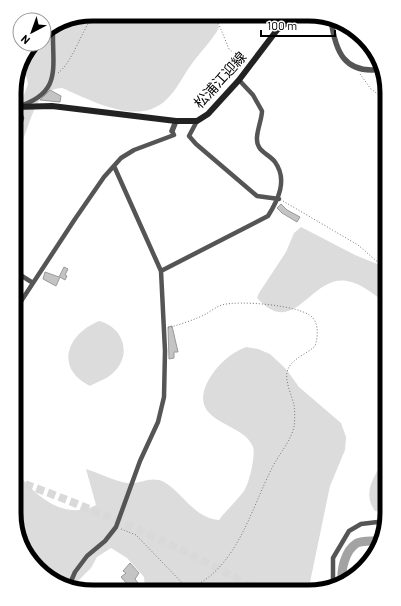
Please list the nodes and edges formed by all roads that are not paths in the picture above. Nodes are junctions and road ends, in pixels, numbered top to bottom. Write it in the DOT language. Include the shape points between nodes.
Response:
graph roads {
  1 [pos="289,21"];
  2 [pos="332,25"];
  3 [pos="53,34"];
  4 [pos="376,70"];
  5 [pos="239,80"];
  6 [pos="21,106"];
  7 [pos="21,107"];
  8 [pos="176,121"];
  9 [pos="197,121"];
  10 [pos="172,131"];
  11 [pos="114,166"];
  12 [pos="279,199"];
  13 [pos="161,271"];
  14 [pos="21,275"];
  15 [pos="33,283"];
  16 [pos="21,301"];
  17 [pos="380,522"];
  18 [pos="333,581"];
  19 [pos="71,582"];
  1 -- 5 [label="main road, 松浦江迎線" via="277,30"];
  2 -- 4 [label="street" via="337,50 354,66"];
  3 -- 6 [label="street" via="53,76 50,86 39,97"];
  5 -- 9 [label="main road, 松浦江迎線" via="208,114"];
  5 -- 12 [label="street" via="253,95 262,111 257,140 259,148 275,162 280,173"];
  7 -- 8 [label="main road, 松浦江迎線" via="52,106"];
  8 -- 9 [label="main road, 松浦江迎線"];
  8 -- 10 [label="street"];
  9 -- 12 [label="street" via="189,136 257,196"];
  10 -- 11 [label="street" via="174,134 126,154"];
  11 -- 13 [label="street"];
  11 -- 15 [label="street"];
  12 -- 13 [label="street" via="268,216"];
  13 -- 19 [label="street" via="164,397 158,422 140,461 116,527 105,542 87,556"];
  14 -- 15 [label="street"];
  15 -- 16 [label="street"];
  17 -- 18 [label="street" via="361,524 349,530 333,558"];
}
